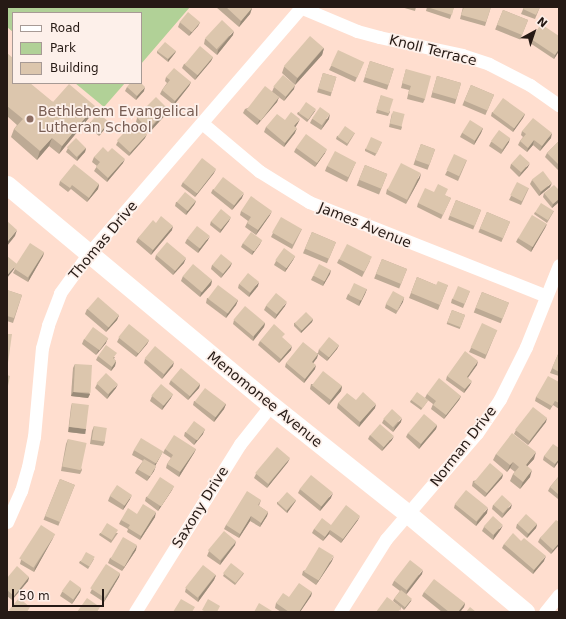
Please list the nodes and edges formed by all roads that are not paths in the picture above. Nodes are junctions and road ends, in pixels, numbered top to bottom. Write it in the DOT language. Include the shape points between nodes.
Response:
graph roads {
  1 [pos="300,7"];
  2 [pos="559,105"];
  3 [pos="202,123"];
  4 [pos="7,185"];
  5 [pos="89,253"];
  6 [pos="559,265"];
  7 [pos="546,296"];
  8 [pos="271,405"];
  9 [pos="408,514"];
  10 [pos="7,522"];
  11 [pos="559,595"];
  12 [pos="135,612"];
  13 [pos="340,612"];
  14 [pos="525,612"];
  15 [pos="545,612"];
  1 -- 2 [label="street, Knoll Terrace" via="357,31 462,55 489,64 530,85"];
  1 -- 3 [label="street, Thomas Drive"];
  3 -- 5 [label="street, Thomas Drive"];
  3 -- 7 [label="street, James Avenue" via="259,171 309,202"];
  4 -- 5 [label="street, Menomonee Avenue"];
  5 -- 8 [label="street, Menomonee Avenue"];
  5 -- 10 [label="street, Thomas Drive" via="60,293 48,325 42,348 34,436 28,467 21,491"];
  6 -- 7 [label="street, Norman Drive"];
  7 -- 9 [label="street, Norman Drive" via="526,347 500,399 476,433"];
  8 -- 9 [label="street, Menomonee Avenue"];
  8 -- 12 [label="street, Saxony Drive" via="240,444"];
  9 -- 13 [label="street, Norman Drive" via="386,539"];
  9 -- 14 [label="street, Menomonee Avenue"];
  11 -- 15 [label="street"];
}
